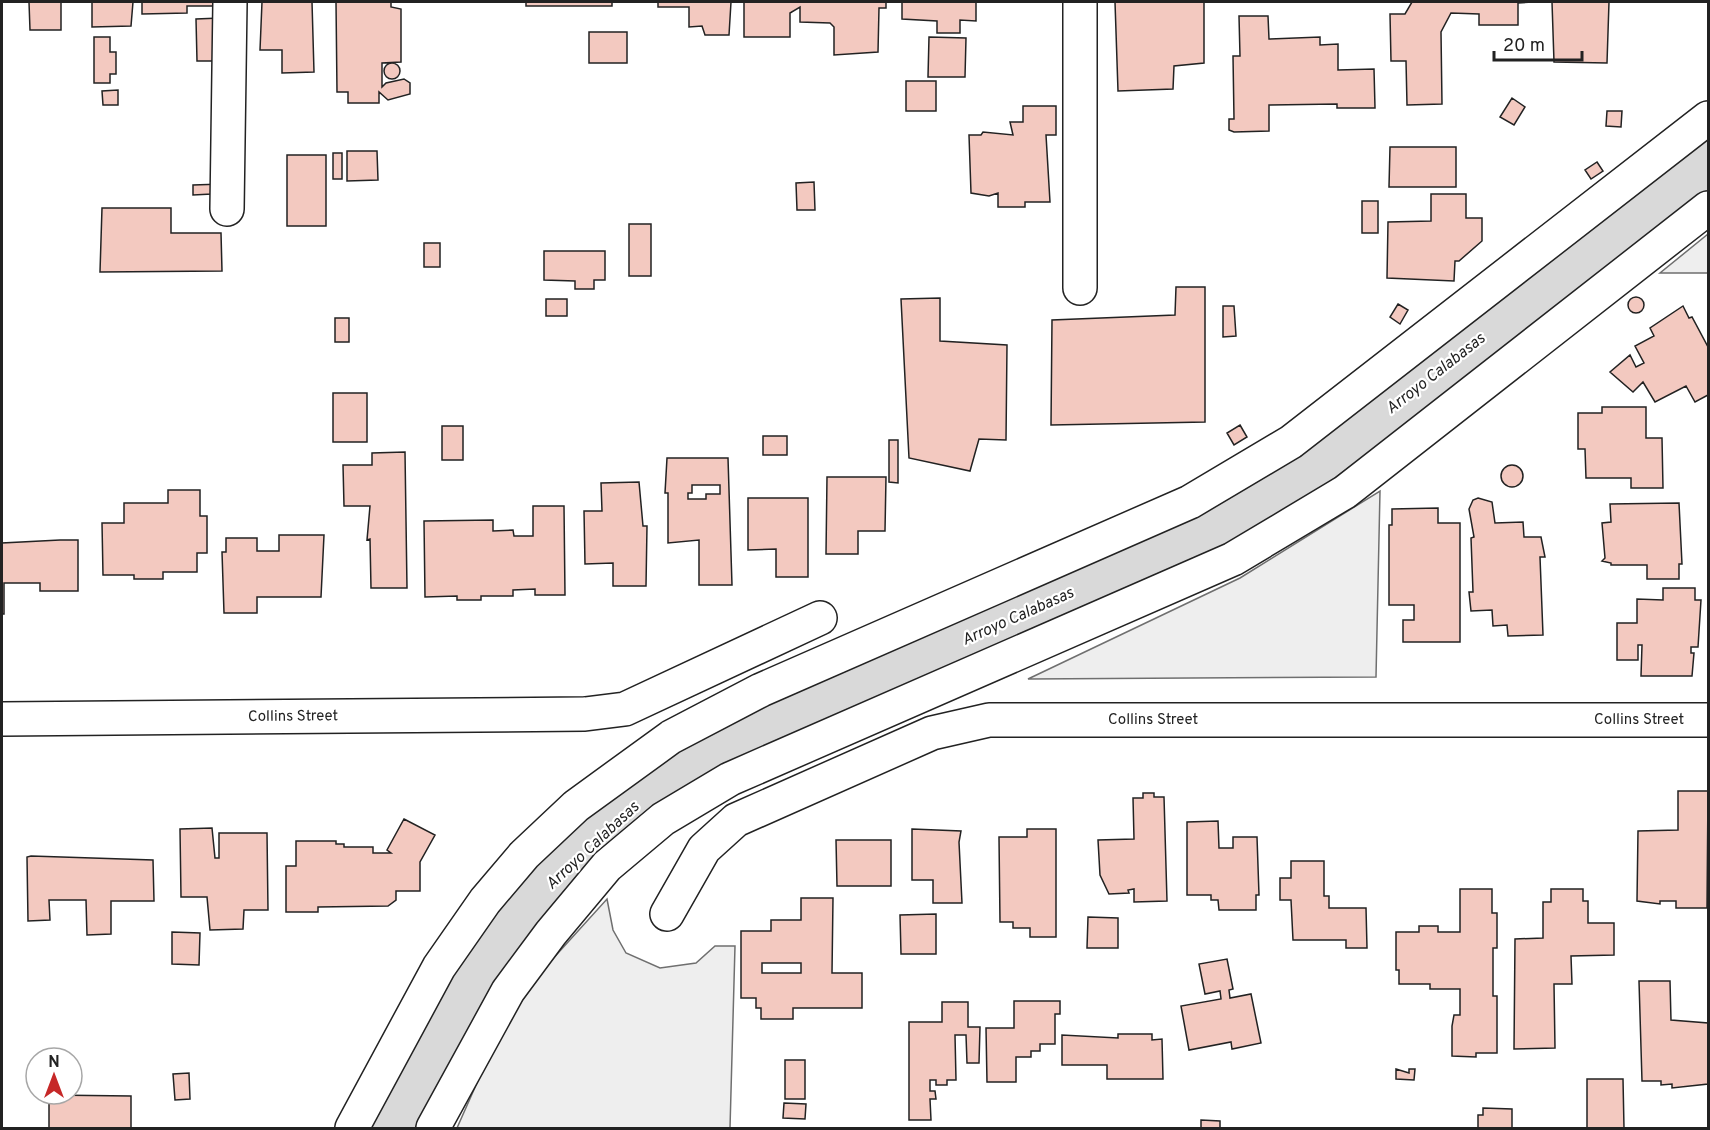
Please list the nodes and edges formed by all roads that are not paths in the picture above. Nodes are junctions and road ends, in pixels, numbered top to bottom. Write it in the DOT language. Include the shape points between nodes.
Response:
graph roads {
  1 [pos="230,2"];
  2 [pos="1080,2"];
  3 [pos="1708,118"];
  4 [pos="1708,208"];
  5 [pos="227,209"];
  6 [pos="1080,288"];
  7 [pos="820,618"];
  8 [pos="2,719"];
  9 [pos="1708,720"];
  10 [pos="667,914"];
  11 [pos="352,1128"];
  12 [pos="433,1128"];
  1 -- 5 [label="street"];
  2 -- 6 [label="street"];
  3 -- 11 [label="street" via="1291,442 1190,502 761,690 671,737 576,806 524,855 485,901 439,967"];
  4 -- 12 [label="street" via="1345,492 1233,559 730,779 663,819 607,866 522,972"];
  7 -- 8 [label="street, Collins Street" via="625,709 585,714"];
  9 -- 10 [label="street, Collins Street" via="989,720 932,733 736,820 704,849"];
}
